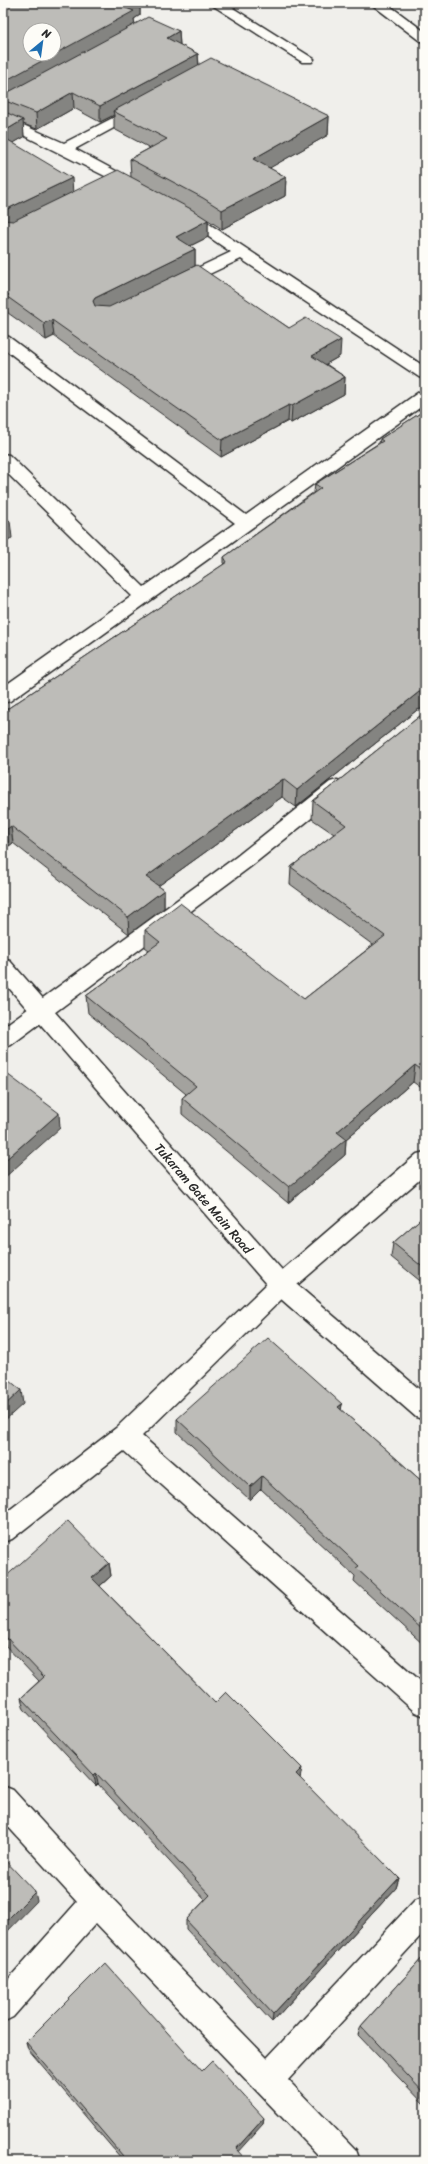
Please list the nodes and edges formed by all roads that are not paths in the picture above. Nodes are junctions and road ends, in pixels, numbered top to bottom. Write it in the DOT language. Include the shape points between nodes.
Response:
graph roads {
  1 [pos="216,3"];
  2 [pos="377,3"];
  3 [pos="425,38"];
  4 [pos="307,59"];
  5 [pos="153,101"];
  6 [pos="3,120"];
  7 [pos="64,149"];
  8 [pos="120,179"];
  9 [pos="102,188"];
  10 [pos="152,196"];
  11 [pos="171,207"];
  12 [pos="243,252"];
  13 [pos="166,289"];
  14 [pos="3,340"];
  15 [pos="425,374"];
  16 [pos="425,396"];
  17 [pos="3,459"];
  18 [pos="246,523"];
  19 [pos="143,596"];
  20 [pos="3,696"];
  21 [pos="352,774"];
  22 [pos="3,967"];
  23 [pos="40,1011"];
  24 [pos="3,1039"];
  25 [pos="425,1161"];
  26 [pos="281,1286"];
  27 [pos="425,1409"];
  28 [pos="125,1436"];
  29 [pos="3,1530"];
  30 [pos="425,1703"];
  31 [pos="3,1800"];
  32 [pos="96,1902"];
  33 [pos="425,1910"];
  34 [pos="3,2007"];
  35 [pos="266,2080"];
  36 [pos="345,2161"];
  1 -- 4 [label="street"];
  2 -- 3 [label="street"];
  5 -- 7 [label="street"];
  6 -- 7 [label="street"];
  7 -- 8 [label="street"];
  8 -- 9 [label="street"];
  8 -- 10 [label="street"];
  11 -- 12 [label="street"];
  12 -- 13 [label="street"];
  12 -- 15 [label="street"];
  14 -- 18 [label="street"];
  16 -- 18 [label="street"];
  17 -- 19 [label="street"];
  18 -- 19 [label="street"];
  19 -- 20 [label="street"];
  21 -- 23 [label="street" via="243,862"];
  22 -- 23 [label="street, Tukaram Gate Main Road"];
  23 -- 24 [label="street"];
  23 -- 26 [label="street, Tukaram Gate Main Road"];
  25 -- 26 [label="street"];
  26 -- 27 [label="street, Tukaram Gate Main Road"];
  26 -- 28 [label="street"];
  28 -- 29 [label="street"];
  28 -- 30 [label="street"];
  31 -- 32 [label="street"];
  32 -- 34 [label="street"];
  32 -- 35 [label="street"];
  33 -- 35 [label="street"];
  35 -- 36 [label="street"];
}
